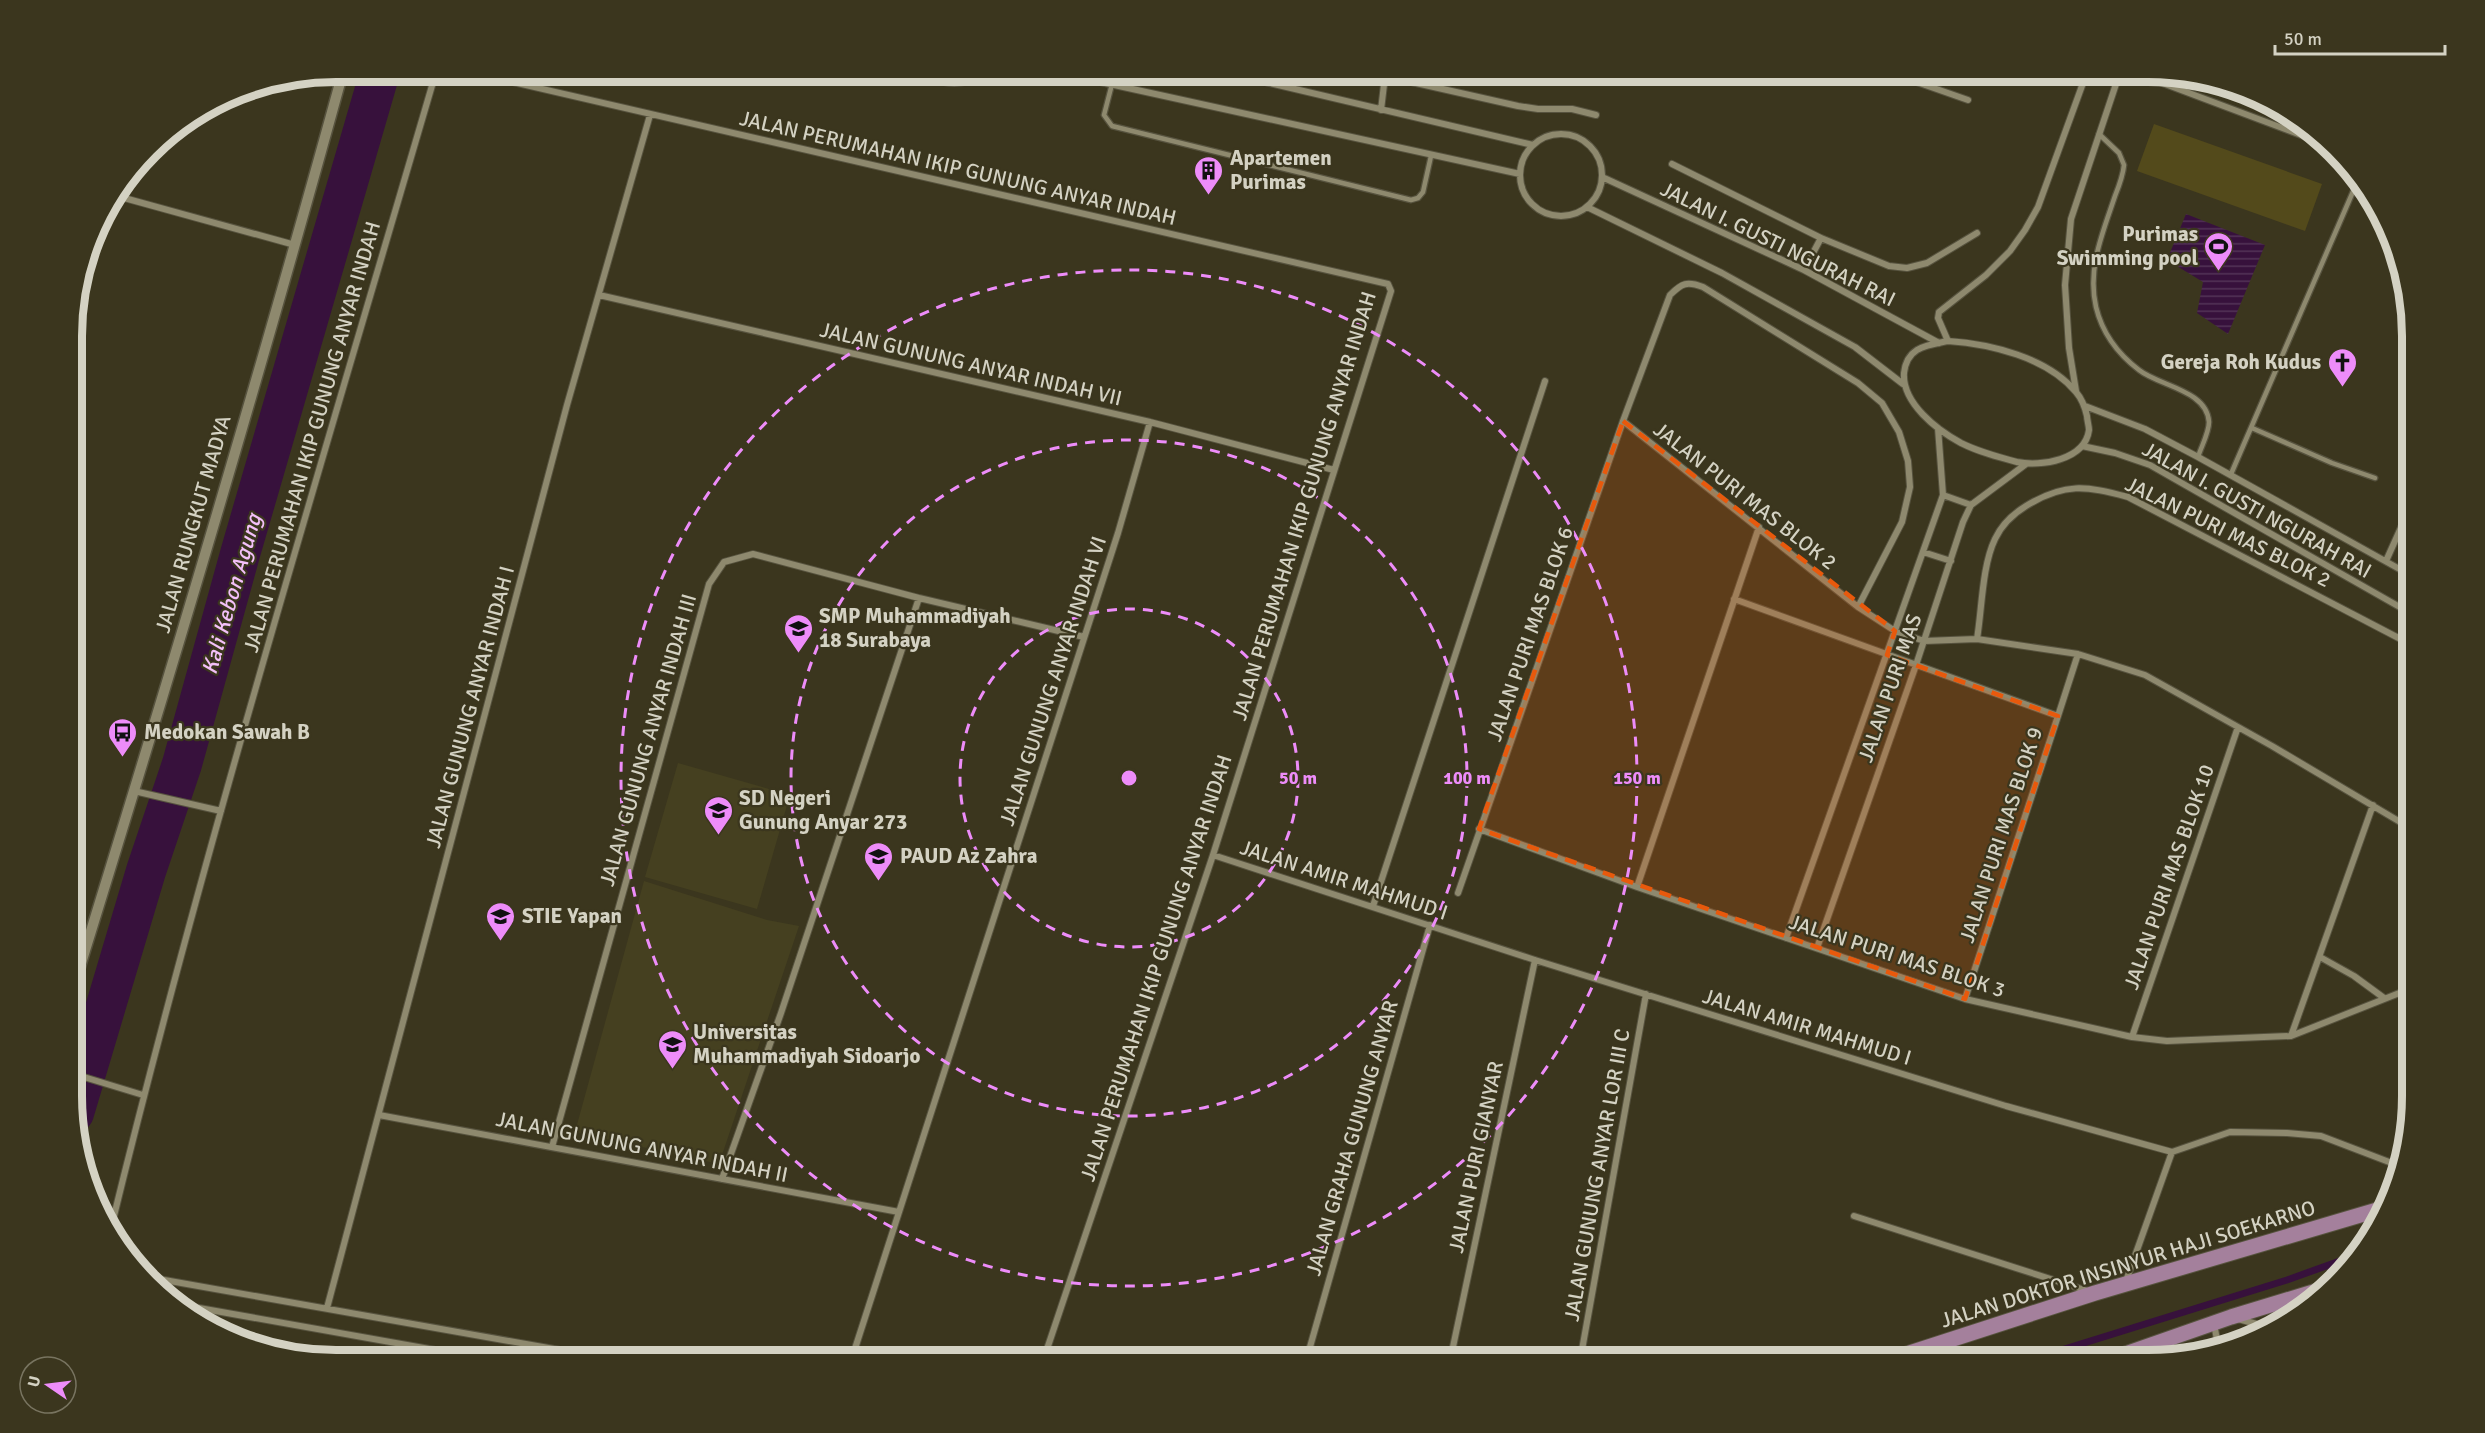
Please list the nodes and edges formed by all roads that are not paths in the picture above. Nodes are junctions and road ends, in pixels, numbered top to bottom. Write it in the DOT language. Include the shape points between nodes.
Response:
graph roads {
  1 [pos="340,82"];
  2 [pos="433,82"];
  3 [pos="510,82"];
  4 [pos="945,82"];
  5 [pos="969,82"];
  6 [pos="1102,82"];
  7 [pos="1266,82"];
  8 [pos="1385,82"];
  9 [pos="1412,82"];
  10 [pos="1916,82"];
  11 [pos="1926,82"];
  12 [pos="2083,82"];
  13 [pos="2117,82"];
  14 [pos="2162,83"];
  15 [pos="1112,84"];
  16 [pos="1925,85"];
  17 [pos="1968,100"];
  18 [pos="1381,110"];
  19 [pos="1596,115"];
  20 [pos="650,116"];
  21 [pos="2099,134"];
  22 [pos="2305,136"];
  23 [pos="1533,145"];
  24 [pos="1431,156"];
  25 [pos="1672,164"];
  26 [pos="1520,174"];
  27 [pos="1602,177"];
  28 [pos="2355,188"];
  29 [pos="123,198"];
  30 [pos="1587,207"];
  31 [pos="1977,233"];
  32 [pos="1821,238"];
  33 [pos="295,245"];
  34 [pos="1804,270"];
  35 [pos="599,295"];
  36 [pos="1947,341"];
  37 [pos="1938,343"];
  38 [pos="1545,381"];
  39 [pos="1903,384"];
  40 [pos="2076,391"];
  41 [pos="2085,406"];
  42 [pos="1623,421"];
  43 [pos="1150,422"];
  44 [pos="1938,428"];
  45 [pos="2252,428"];
  46 [pos="2082,446"];
  47 [pos="2198,457"];
  48 [pos="2026,464"];
  49 [pos="1334,470"];
  50 [pos="2231,474"];
  51 [pos="2375,478"];
  52 [pos="1944,495"];
  53 [pos="1971,505"];
  54 [pos="2402,526"];
  55 [pos="1759,527"];
  56 [pos="1923,552"];
  57 [pos="1951,561"];
  58 [pos="2386,561"];
  59 [pos="2402,570"];
  60 [pos="918,598"];
  61 [pos="1734,598"];
  62 [pos="1858,607"];
  63 [pos="2402,608"];
  64 [pos="1895,631"];
  65 [pos="1084,637"];
  66 [pos="1977,639"];
  67 [pos="2402,640"];
  68 [pos="1924,641"];
  69 [pos="2078,654"];
  70 [pos="1887,655"];
  71 [pos="1916,665"];
  72 [pos="2058,716"];
  73 [pos="2238,727"];
  74 [pos="134,791"];
  75 [pos="2373,805"];
  76 [pos="221,812"];
  77 [pos="2402,823"];
  78 [pos="1479,829"];
  79 [pos="1213,855"];
  80 [pos="1637,886"];
  81 [pos="1458,893"];
  82 [pos="1373,906"];
  83 [pos="1430,925"];
  84 [pos="1786,938"];
  85 [pos="1817,948"];
  86 [pos="2320,957"];
  87 [pos="82,960"];
  88 [pos="1535,960"];
  89 [pos="2402,992"];
  90 [pos="1646,994"];
  91 [pos="2384,998"];
  92 [pos="1965,999"];
  93 [pos="2291,1036"];
  94 [pos="2132,1037"];
  95 [pos="82,1076"];
  96 [pos="143,1095"];
  97 [pos="379,1115"];
  98 [pos="552,1147"];
  99 [pos="2172,1152"];
  100 [pos="2394,1164"];
  101 [pos="722,1179"];
  102 [pos="2375,1211"];
  103 [pos="899,1212"];
  104 [pos="1854,1216"];
  105 [pos="113,1218"];
  106 [pos="160,1279"];
  107 [pos="2125,1284"];
  108 [pos="2095,1293"];
  109 [pos="2309,1293"];
  110 [pos="194,1307"];
  111 [pos="327,1308"];
  112 [pos="2231,1317"];
  113 [pos="2214,1324"];
  114 [pos="2260,1325"];
  115 [pos="2217,1341"];
  116 [pos="435,1350"];
  117 [pos="560,1350"];
  118 [pos="855,1350"];
  119 [pos="1047,1350"];
  120 [pos="1309,1350"];
  121 [pos="1452,1350"];
  122 [pos="1582,1350"];
  123 [pos="1916,1350"];
  124 [pos="2137,1350"];
  1 -- 33 [label="street, JALAN RUNGKUT MADYA"];
  2 -- 76 [label="street, JALAN PERUMAHAN IKIP GUNUNG ANYAR INDAH"];
  3 -- 20 [label="street, JALAN PERUMAHAN IKIP GUNUNG ANYAR INDAH"];
  4 -- 5 [label="street"];
  6 -- 15 [label="street"];
  7 -- 18 [label="street"];
  8 -- 18 [label="street"];
  9 -- 19 [label="street" via="1518,106 1572,108"];
  10 -- 16 [label="street"];
  11 -- 16 [label="street"];
  12 -- 36 [label="street" via="2038,207 2025,231 1986,275 1939,312"];
  13 -- 21 [label="street"];
  14 -- 22 [label="street"];
  15 -- 24 [label="street"];
  15 -- 24 [label="lane" via="1104,115 1112,126 1411,200 1423,192"];
  16 -- 17 [label="street"];
  18 -- 23 [label="street"];
  20 -- 35 [label="street, JALAN GUNUNG ANYAR INDAH I"];
  20 -- 49 [label="street, JALAN PERUMAHAN IKIP GUNUNG ANYAR INDAH" via="1388,284 1391,291"];
  21 -- 40 [label="street" via="2071,219 2065,285"];
  21 -- 47 [label="lane" via="2119,153 2124,165 2097,251 2093,273 2096,308 2112,343 2131,363 2194,398 2205,410 2209,425"];
  23 -- 26 [label="street"];
  23 -- 27 [label="street" via="1554,134 1578,137 1597,153"];
  24 -- 26 [label="street"];
  25 -- 32 [label="street"];
  26 -- 30 [label="street" via="1526,196 1543,212 1565,216"];
  27 -- 30 [label="street" via="1598,194"];
  27 -- 34 [label="street, JALAN I. GUSTI NGURAH RAI"];
  28 -- 45 [label="lane"];
  29 -- 33 [label="street"];
  30 -- 39 [label="street" via="1804,318 1855,347"];
  31 -- 32 [label="street" via="1927,262 1907,268 1889,266"];
  32 -- 34 [label="street"];
  33 -- 74 [label="street, JALAN RUNGKUT MADYA"];
  34 -- 37 [label="street, JALAN I. GUSTI NGURAH RAI"];
  35 -- 43 [label="street, JALAN GUNUNG ANYAR INDAH VII"];
  35 -- 97 [label="street, JALAN GUNUNG ANYAR INDAH I"];
  36 -- 37 [label="street"];
  36 -- 40 [label="street" via="1969,342 2036,363"];
  37 -- 39 [label="street" via="1916,350 1905,363"];
  38 -- 82 [label="street"];
  39 -- 44 [label="street" via="1919,410"];
  40 -- 41 [label="street"];
  41 -- 46 [label="street" via="2089,430"];
  41 -- 47 [label="street, JALAN I. GUSTI NGURAH RAI" via="2145,429"];
  42 -- 55 [label="street, JALAN PURI MAS BLOK 2"];
  42 -- 62 [label="street, JALAN PURI MAS BLOK 6" via="1670,295 1680,284 1690,282 1858,383 1882,404 1899,432 1908,461 1910,487 1902,522"];
  42 -- 78 [label="street, JALAN PURI MAS BLOK 6"];
  43 -- 49 [label="street, JALAN GUNUNG ANYAR INDAH VII"];
  43 -- 65 [label="street, JALAN GUNUNG ANYAR INDAH VI"];
  44 -- 48 [label="street" via="1992,456"];
  44 -- 52 [label="street, JALAN PURI MAS"];
  45 -- 50 [label="lane"];
  45 -- 51 [label="lane"];
  46 -- 48 [label="street" via="2058,461"];
  46 -- 63 [label="street, JALAN I. GUSTI NGURAH RAI" via="2151,465"];
  47 -- 50 [label="street, JALAN I. GUSTI NGURAH RAI"];
  48 -- 53 [label="street"];
  49 -- 79 [label="street, JALAN PERUMAHAN IKIP GUNUNG ANYAR INDAH"];
  50 -- 58 [label="street, JALAN I. GUSTI NGURAH RAI"];
  52 -- 53 [label="street"];
  52 -- 56 [label="street, JALAN PURI MAS"];
  53 -- 57 [label="street, JALAN PURI MAS"];
  54 -- 58 [label="street"];
  55 -- 61 [label="street"];
  55 -- 62 [label="street, JALAN PURI MAS BLOK 2"];
  56 -- 57 [label="street"];
  56 -- 64 [label="street, JALAN PURI MAS"];
  57 -- 68 [label="street, JALAN PURI MAS"];
  58 -- 59 [label="street, JALAN I. GUSTI NGURAH RAI"];
  60 -- 65 [label="street"];
  60 -- 98 [label="street, JALAN GUNUNG ANYAR INDAH III" via="753,554 724,562 709,584"];
  60 -- 101 [label="street"];
  61 -- 70 [label="street, JALAN PURI MAS BLOK 9"];
  61 -- 80 [label="street"];
  62 -- 64 [label="street, JALAN PURI MAS BLOK 2"];
  64 -- 68 [label="street, JALAN PURI MAS BLOK 2"];
  64 -- 70 [label="street, JALAN PURI MAS"];
  65 -- 103 [label="street, JALAN GUNUNG ANYAR INDAH VI"];
  66 -- 67 [label="street, JALAN PURI MAS BLOK 2" via="1988,565 1995,539 2010,516 2046,493 2093,488 2128,497"];
  66 -- 68 [label="street, JALAN PURI MAS BLOK 2"];
  66 -- 69 [label="street, JALAN PURI MAS BLOK 2"];
  68 -- 71 [label="street, JALAN PURI MAS"];
  69 -- 72 [label="street, JALAN PURI MAS BLOK 9"];
  69 -- 73 [label="street, JALAN PURI MAS BLOK 2" via="2145,675"];
  70 -- 71 [label="street, JALAN PURI MAS BLOK 9"];
  70 -- 84 [label="street, JALAN PURI MAS"];
  71 -- 72 [label="street, JALAN PURI MAS BLOK 9"];
  71 -- 85 [label="street, JALAN PURI MAS"];
  72 -- 92 [label="street, JALAN PURI MAS BLOK 9"];
  73 -- 75 [label="street, JALAN PURI MAS BLOK 2"];
  73 -- 94 [label="street, JALAN PURI MAS BLOK 10"];
  74 -- 76 [label="street"];
  74 -- 87 [label="street, JALAN RUNGKUT MADYA"];
  75 -- 77 [label="street, JALAN PURI MAS BLOK 2"];
  75 -- 86 [label="street"];
  76 -- 96 [label="street, JALAN PERUMAHAN IKIP GUNUNG ANYAR INDAH"];
  78 -- 80 [label="street, JALAN PURI MAS BLOK 3"];
  78 -- 81 [label="street, JALAN PURI MAS BLOK 6"];
  79 -- 82 [label="street, JALAN AMIR MAHMUD I"];
  79 -- 119 [label="street, JALAN PERUMAHAN IKIP GUNUNG ANYAR INDAH"];
  80 -- 84 [label="street, JALAN PURI MAS BLOK 3"];
  82 -- 83 [label="street, JALAN AMIR MAHMUD I"];
  83 -- 88 [label="street, JALAN AMIR MAHMUD I"];
  83 -- 120 [label="street, JALAN GRAHA GUNUNG ANYAR"];
  84 -- 85 [label="street, JALAN PURI MAS BLOK 3"];
  85 -- 92 [label="street, JALAN PURI MAS BLOK 3"];
  86 -- 91 [label="street"];
  86 -- 93 [label="street"];
  88 -- 90 [label="street, JALAN AMIR MAHMUD I"];
  88 -- 121 [label="street, JALAN PURI GIANYAR"];
  89 -- 91 [label="street, JALAN PURI MAS BLOK 3"];
  90 -- 99 [label="street, JALAN AMIR MAHMUD I" via="2006,1106"];
  90 -- 122 [label="street, JALAN GUNUNG ANYAR LOR III C"];
  91 -- 93 [label="street, JALAN PURI MAS BLOK 3"];
  92 -- 94 [label="street, JALAN PURI MAS BLOK 3"];
  93 -- 94 [label="street, JALAN PURI MAS BLOK 3" via="2167,1041"];
  95 -- 96 [label="street"];
  96 -- 105 [label="street, JALAN PERUMAHAN IKIP GUNUNG ANYAR INDAH"];
  97 -- 98 [label="street, JALAN GUNUNG ANYAR INDAH II"];
  97 -- 111 [label="street, JALAN GUNUNG ANYAR INDAH I"];
  98 -- 101 [label="street, JALAN GUNUNG ANYAR INDAH II"];
  99 -- 100 [label="street" via="2230,1132 2287,1133 2321,1136"];
  99 -- 107 [label="street"];
  101 -- 103 [label="street, JALAN GUNUNG ANYAR INDAH II"];
  102 -- 107 [label="main road, JALAN DOKTOR INSINYUR HAJI SOEKARNO"];
  103 -- 118 [label="street, JALAN GUNUNG ANYAR INDAH VI"];
  104 -- 108 [label="street"];
  106 -- 111 [label="street"];
  107 -- 108 [label="main road, JALAN DOKTOR INSINYUR HAJI SOEKARNO"];
  108 -- 123 [label="main road, JALAN DOKTOR INSINYUR HAJI SOEKARNO"];
  109 -- 112 [label="main road"];
  110 -- 116 [label="street"];
  111 -- 117 [label="street"];
  112 -- 113 [label="main road"];
  112 -- 114 [label="street"];
  113 -- 115 [label="street"];
  113 -- 124 [label="main road"];
}
